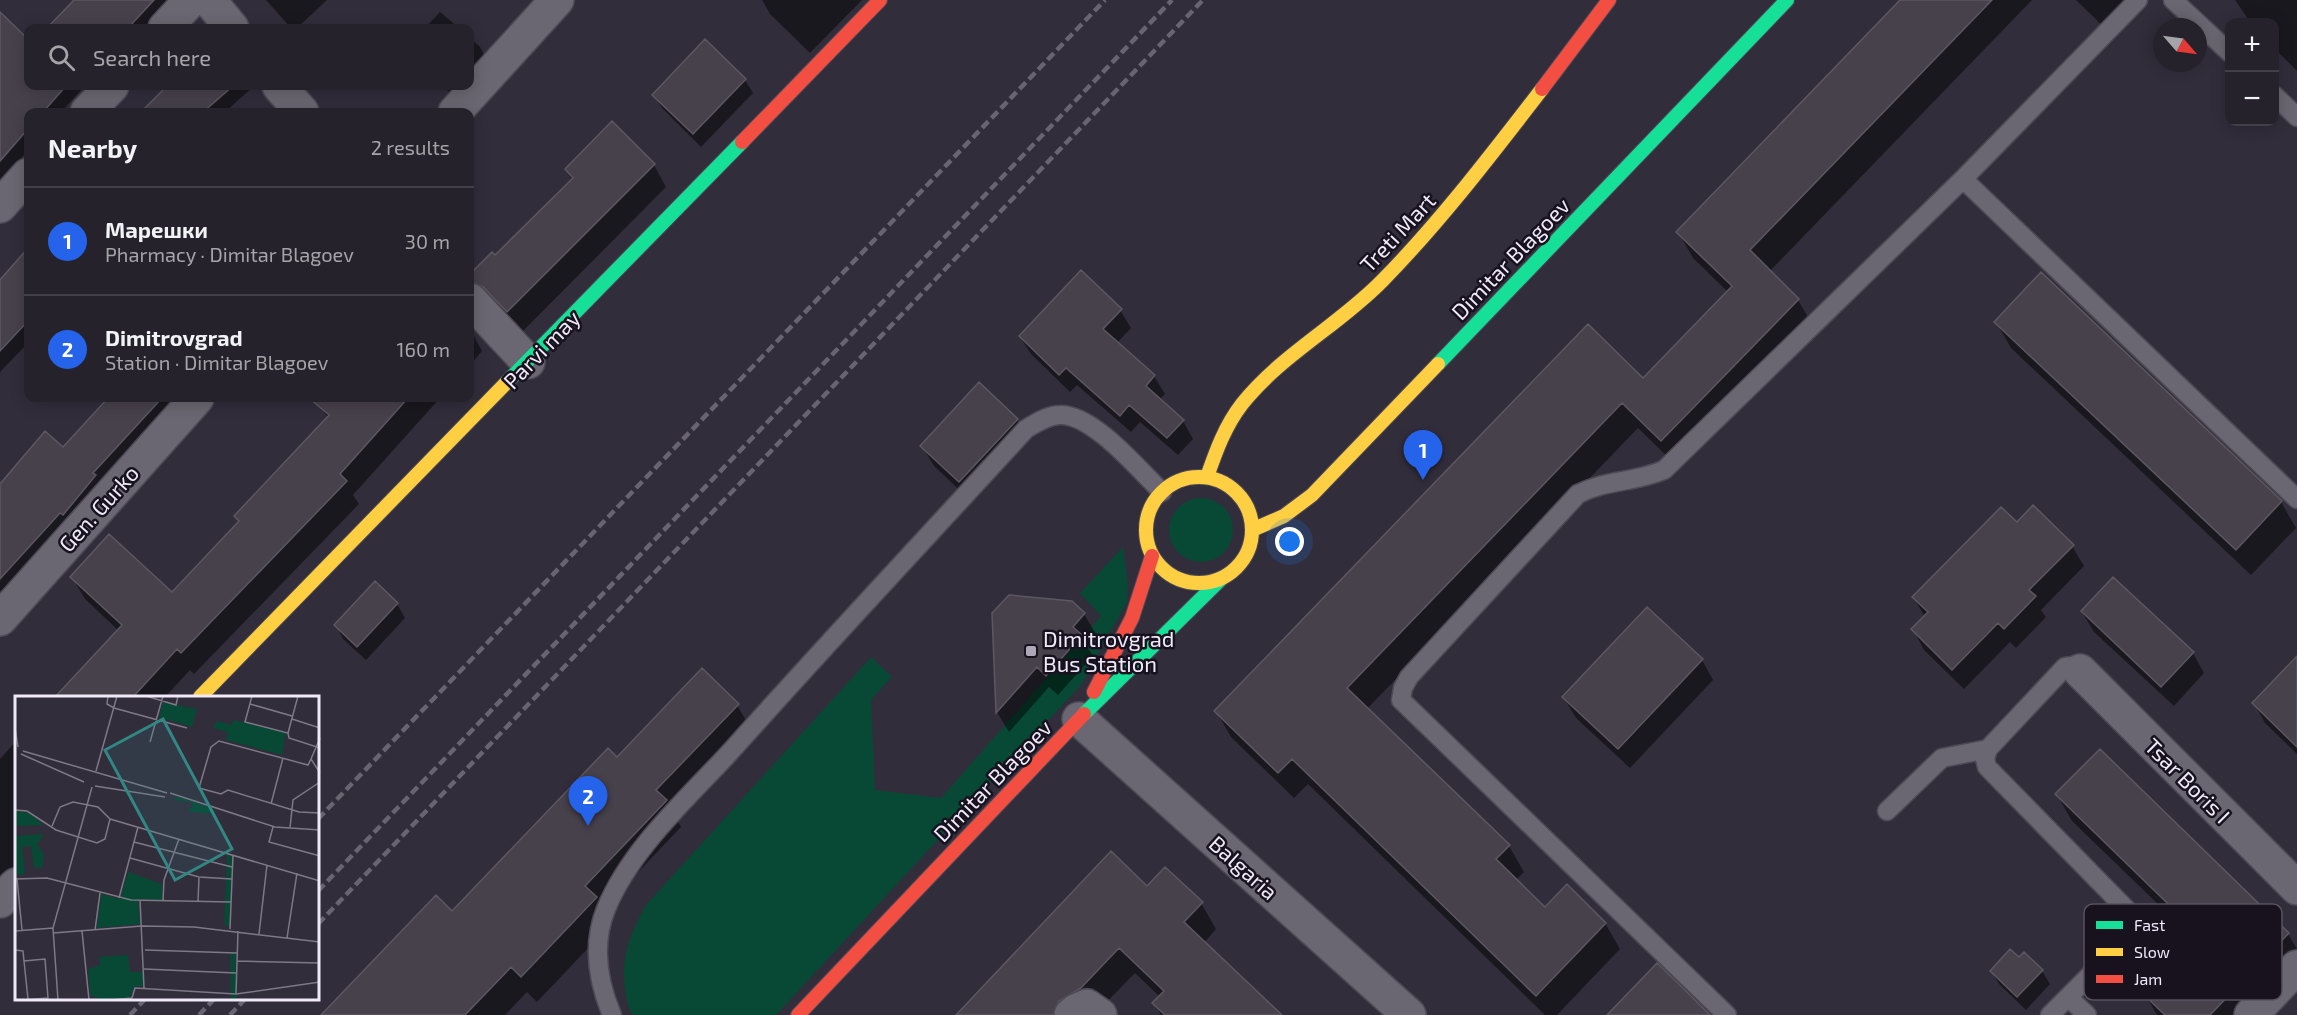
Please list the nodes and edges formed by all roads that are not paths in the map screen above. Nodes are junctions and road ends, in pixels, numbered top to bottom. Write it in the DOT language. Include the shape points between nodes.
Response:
graph roads {
  1 [pos="191,0"];
  2 [pos="209,0"];
  3 [pos="557,0"];
  4 [pos="880,0"];
  5 [pos="1610,0"];
  6 [pos="1787,0"];
  7 [pos="2138,0"];
  8 [pos="2173,0"];
  9 [pos="169,24"];
  10 [pos="229,24"];
  11 [pos="2225,49"];
  12 [pos="108,90"];
  13 [pos="283,90"];
  14 [pos="2279,100"];
  15 [pos="91,108"];
  16 [pos="298,108"];
  17 [pos="459,108"];
  18 [pos="2297,117"];
  19 [pos="24,179"];
  20 [pos="1963,179"];
  21 [pos="0,206"];
  22 [pos="474,304"];
  23 [pos="528,362"];
  24 [pos="193,402"];
  25 [pos="1207,477"];
  26 [pos="1162,492"];
  27 [pos="2297,499"];
  28 [pos="1252,530"];
  29 [pos="1152,556"];
  30 [pos="1222,578"];
  31 [pos="0,619"];
  32 [pos="2080,671"];
  33 [pos="201,696"];
  34 [pos="1079,720"];
  35 [pos="1988,749"];
  36 [pos="1887,812"];
  37 [pos="15,886"];
  38 [pos="2297,888"];
  39 [pos="0,901"];
  40 [pos="2121,904"];
  41 [pos="2297,967"];
  42 [pos="2084,981"];
  43 [pos="2282,983"];
  44 [pos="2068,997"];
  45 [pos="2265,1000"];
  46 [pos="612,1015"];
  47 [pos="798,1015"];
  48 [pos="1071,1015"];
  49 [pos="1100,1015"];
  50 [pos="1409,1015"];
  51 [pos="1727,1015"];
  52 [pos="2050,1015"];
  53 [pos="2087,1015"];
  54 [pos="2251,1015"];
  1 -- 9 [label="street"];
  2 -- 10 [label="street"];
  3 -- 17 [label="street"];
  4 -- 23 [label="street, Parvi may"];
  5 -- 25 [label="street, Treti Mart" via="1469,183 1404,258 1339,320 1247,397 1217,442"];
  6 -- 28 [label="street, Dimitar Blagoev" via="1312,495 1284,516"];
  7 -- 20 [label="lane"];
  8 -- 11 [label="lane"];
  12 -- 15 [label="street"];
  13 -- 16 [label="street"];
  14 -- 18 [label="lane"];
  19 -- 21 [label="street"];
  20 -- 27 [label="lane"];
  20 -- 51 [label="lane" via="1664,470 1642,479 1598,484 1578,494 1403,688 1401,700"];
  22 -- 23 [label="street"];
  23 -- 33 [label="street, Parvi may"];
  24 -- 31 [label="street, Gen. Gurko"];
  25 -- 26 [label="street" via="1178,481"];
  25 -- 28 [label="street" via="1240,495 1248,508"];
  26 -- 29 [label="street" via="1147,518 1146,537"];
  26 -- 46 [label="lane" via="1112,443 1076,418 1060,415 1026,429 643,848 606,910 600,941 598,970"];
  28 -- 30 [label="street" via="1244,558"];
  29 -- 30 [label="street" via="1165,571 1182,581 1196,584"];
  29 -- 34 [label="street" via="1132,618"];
  30 -- 34 [label="street, Dimitar Blagoev"];
  32 -- 35 [label="lane" via="2073,666 2065,667"];
  32 -- 38 [label="street, Tsar Boris I"];
  34 -- 47 [label="street, Dimitar Blagoev"];
  34 -- 50 [label="street, Balgaria"];
  35 -- 36 [label="lane" via="1942,758"];
  35 -- 40 [label="lane" via="1987,767"];
  37 -- 39 [label="street"];
  41 -- 43 [label="street"];
  42 -- 44 [label="lane"];
  44 -- 52 [label="lane"];
  44 -- 53 [label="lane"];
  45 -- 54 [label="street"];
  48 -- 49 [label="street" via="1087,1006"];
}
